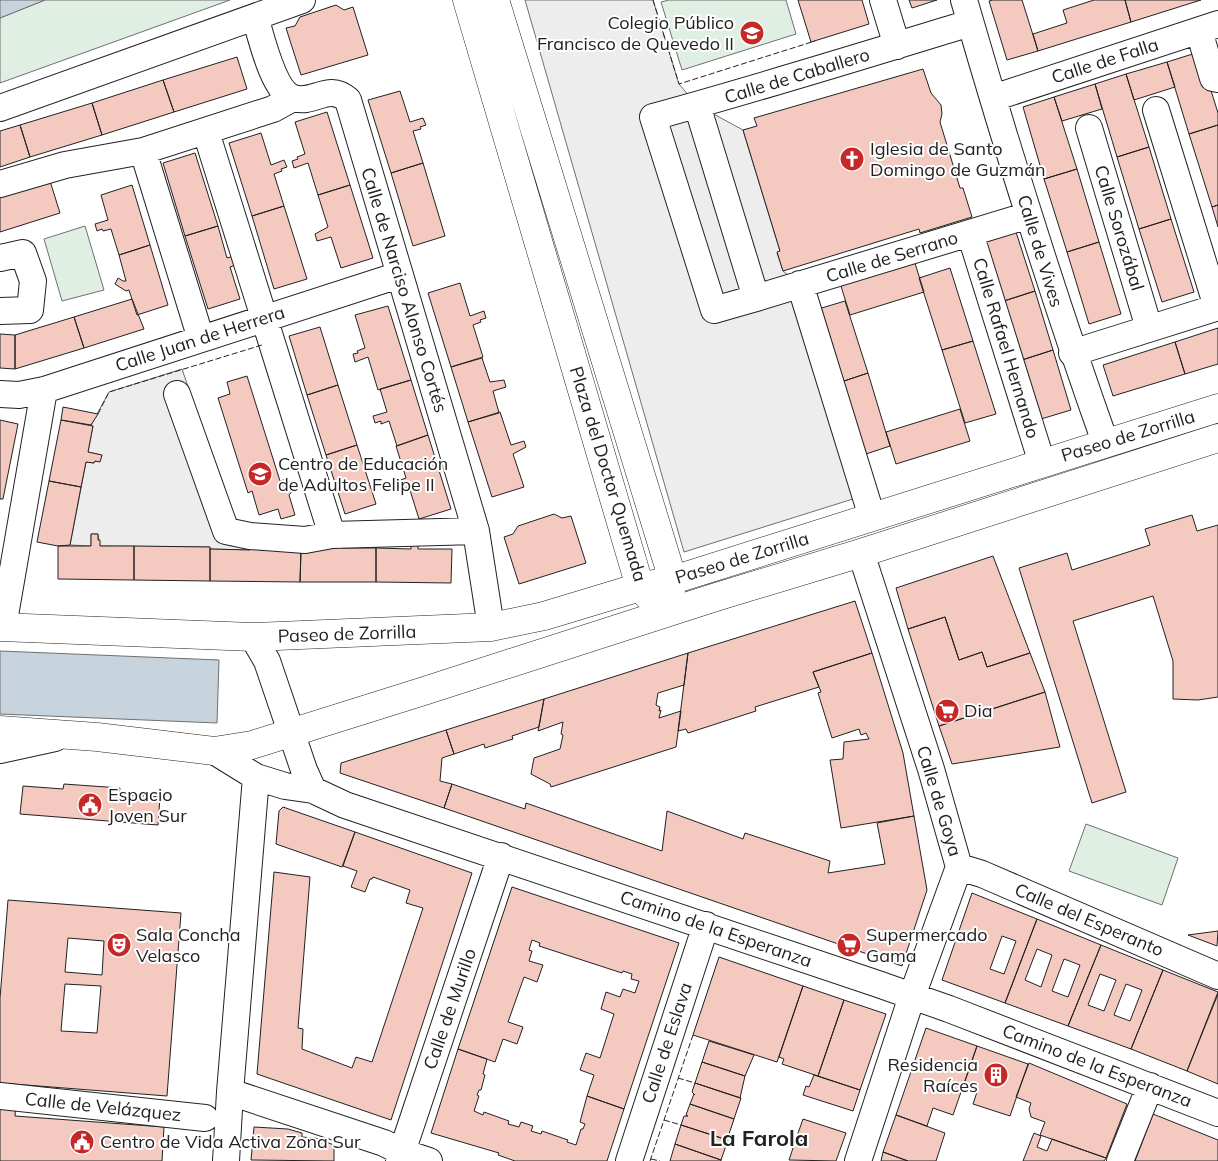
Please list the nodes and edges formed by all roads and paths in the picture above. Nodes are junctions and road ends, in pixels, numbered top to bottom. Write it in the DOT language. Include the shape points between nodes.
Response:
graph roads {
  1 [pos="302,0"];
  2 [pos="467,0"];
  3 [pos="494,0"];
  4 [pos="883,0"];
  5 [pos="967,12"];
  6 [pos="255,17"];
  7 [pos="1208,28"];
  8 [pos="897,46"];
  9 [pos="1218,78"];
  10 [pos="293,98"];
  11 [pos="993,98"];
  12 [pos="697,105"];
  13 [pos="0,108"];
  14 [pos="1156,110"];
  15 [pos="1089,128"];
  16 [pos="206,132"];
  17 [pos="143,151"];
  18 [pos="0,184"];
  19 [pos="1029,215"];
  20 [pos="970,233"];
  21 [pos="0,258"];
  22 [pos="399,275"];
  23 [pos="800,284"];
  24 [pos="756,298"];
  25 [pos="1217,307"];
  26 [pos="0,312"];
  27 [pos="264,318"];
  28 [pos="1149,328"];
  29 [pos="201,339"];
  30 [pos="1072,353"];
  31 [pos="44,390"];
  32 [pos="0,394"];
  33 [pos="177,394"];
  34 [pos="1218,408"];
  35 [pos="1218,438"];
  36 [pos="1105,442"];
  37 [pos="1042,463"];
  38 [pos="872,517"];
  39 [pos="476,531"];
  40 [pos="332,535"];
  41 [pos="861,554"];
  42 [pos="673,580"];
  43 [pos="640,587"];
  44 [pos="666,613"];
  45 [pos="491,627"];
  46 [pos="1,632"];
  47 [pos="253,637"];
  48 [pos="0,730"];
  49 [pos="291,732"];
  50 [pos="66,735"];
  51 [pos="0,750"];
  52 [pos="214,751"];
  53 [pos="256,777"];
  54 [pos="313,790"];
  55 [pos="501,856"];
  56 [pos="959,867"];
  57 [pos="706,925"];
  58 [pos="1218,976"];
  59 [pos="912,996"];
  60 [pos="1150,1086"];
  61 [pos="230,1092"];
  62 [pos="0,1096"];
  63 [pos="1218,1112"];
  64 [pos="205,1118"];
  65 [pos="400,1157"];
  66 [pos="226,1161"];
  67 [pos="429,1161"];
  68 [pos="629,1161"];
  69 [pos="858,1161"];
  70 [pos="1120,1161"];
  1 -- 6 [label="street"];
  2 -- 43 [label="main road, Plaza del Doctor Quemada"];
  3 -- 42 [label="main road, Plaza del Doctor Quemada"];
  4 -- 8 [label="street"];
  5 -- 8 [label="street, Calle de Caballero"];
  5 -- 11 [label="street, Calle de Vives"];
  6 -- 10 [label="street" via="273,75 280,87"];
  6 -- 13 [label="street"];
  7 -- 9 [label="street" via="1213,78"];
  7 -- 11 [label="street, Calle de Falla"];
  8 -- 12 [label="street, Calle de Caballero"];
  10 -- 16 [label="street" via="273,109"];
  10 -- 22 [label="street, Calle de Narciso Alonso Cortés" via="305,99 333,92 348,100"];
  11 -- 19 [label="street, Calle de Vives"];
  12 -- 24 [label="street"];
  12 -- 24 [label="street" via="653,117 714,310"];
  14 -- 25 [label="street"];
  15 -- 28 [label="street, Calle Sorozábal"];
  16 -- 17 [label="street"];
  16 -- 27 [label="street"];
  17 -- 18 [label="street" via="65,165"];
  17 -- 29 [label="street"];
  19 -- 20 [label="street, Calle de Serrano"];
  19 -- 30 [label="street, Calle de Vives"];
  20 -- 23 [label="street, Calle de Serrano"];
  20 -- 37 [label="street, Calle Rafael Hernando"];
  21 -- 26 [label="street" via="23,253 33,281 30,310"];
  22 -- 27 [label="street, Calle Juan de Herrera"];
  22 -- 39 [label="street, Calle de Narciso Alonso Cortés"];
  23 -- 24 [label="street, Calle de Serrano"];
  23 -- 38 [label="street"];
  25 -- 28 [label="street"];
  27 -- 29 [label="street, Calle Juan de Herrera"];
  27 -- 40 [label="street"];
  28 -- 30 [label="street"];
  29 -- 31 [label="street, Calle Juan de Herrera"];
  30 -- 36 [label="street, Calle de Vives"];
  31 -- 32 [label="street, Calle Juan de Herrera" via="19,395"];
  31 -- 46 [label="street"];
  33 -- 40 [label="street" via="226,531 305,540"];
  34 -- 36 [label="main road, Paseo de Zorrilla"];
  35 -- 41 [label="main road, Paseo de Zorrilla"];
  36 -- 37 [label="main road, Paseo de Zorrilla"];
  37 -- 38 [label="main road, Paseo de Zorrilla"];
  38 -- 42 [label="main road, Paseo de Zorrilla"];
  39 -- 40 [label="street"];
  39 -- 45 [label="street, Calle de Narciso Alonso Cortés"];
  41 -- 44 [label="main road, Paseo de Zorrilla"];
  41 -- 56 [label="street, Calle de Goya" via="931,769"];
  42 -- 43 [label="main road, Paseo de Zorrilla"];
  42 -- 44 [label="main road, Plaza del Doctor Quemada"];
  43 -- 44 [label="main road, Plaza del Doctor Quemada"];
  43 -- 45 [label="main road, Paseo de Zorrilla" via="544,616"];
  44 -- 49 [label="main road, Paseo de Zorrilla"];
  45 -- 47 [label="main road, Paseo de Zorrilla"];
  46 -- 47 [label="main road, Paseo de Zorrilla" via="100,644 129,632"];
  47 -- 49 [label="street, Paseo de Zorrilla" via="267,661"];
  48 -- 50 [label="main road, Paseo de Zorrilla"];
  49 -- 52 [label="main road, Paseo de Zorrilla" via="252,745"];
  49 -- 54 [label="street, Paseo de Zorrilla"];
  50 -- 51 [label="street, Paseo de Zorrilla"];
  50 -- 52 [label="main road, Paseo de Zorrilla"];
  52 -- 53 [label="street, Camino de la Esperanza"];
  53 -- 54 [label="street, Camino de la Esperanza"];
  53 -- 61 [label="street"];
  54 -- 55 [label="street, Camino de la Esperanza" via="345,804"];
  55 -- 57 [label="street, Camino de la Esperanza"];
  55 -- 65 [label="street, Calle de Murillo"];
  56 -- 58 [label="street, Calle del Esperanto"];
  56 -- 59 [label="street, Calle de Goya"];
  57 -- 59 [label="street, Camino de la Esperanza"];
  57 -- 68 [label="street, Calle de Eslava"];
  59 -- 60 [label="street, Camino de la Esperanza"];
  59 -- 69 [label="street, Calle de Goya"];
  60 -- 63 [label="street, Camino de la Esperanza"];
  60 -- 70 [label="street"];
  61 -- 65 [label="street" via="384,1144"];
  61 -- 66 [label="street"];
  62 -- 64 [label="street, Calle de Velázquez"];
  65 -- 67 [label="street"];
}
